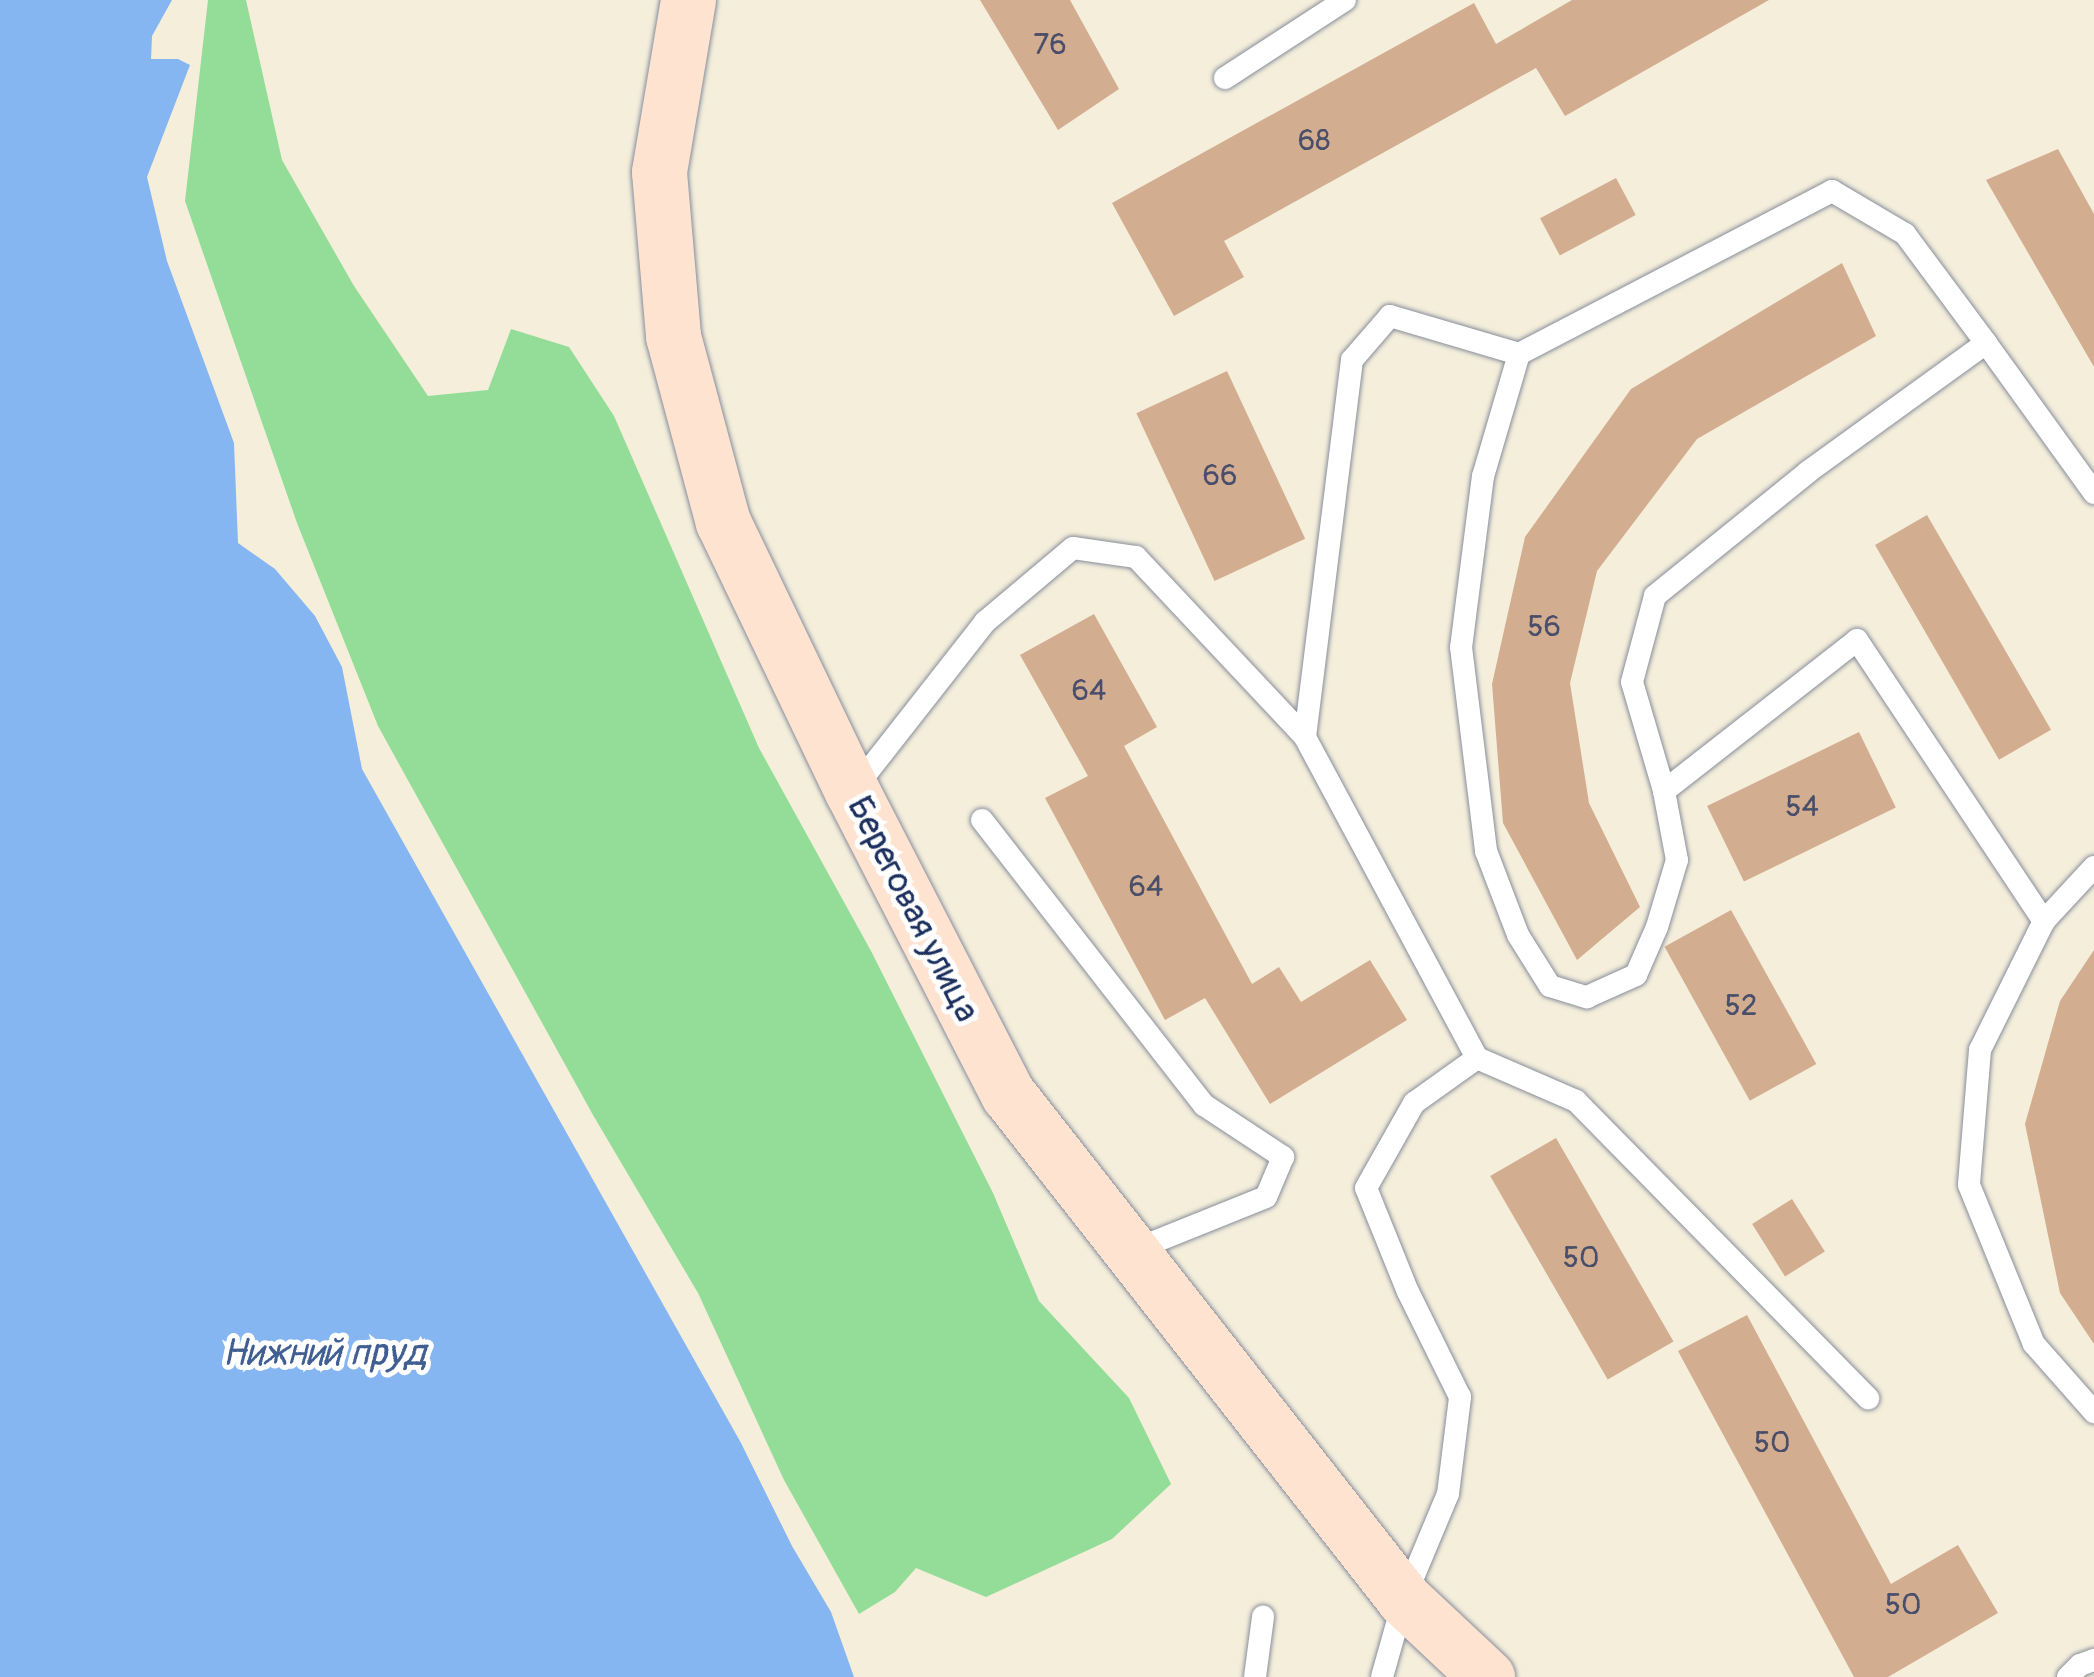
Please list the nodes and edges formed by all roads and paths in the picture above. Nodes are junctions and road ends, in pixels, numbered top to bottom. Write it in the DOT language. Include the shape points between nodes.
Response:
graph roads {
  1 [pos="688,0"];
  2 [pos="1345,0"];
  3 [pos="1225,78"];
  4 [pos="1986,343"];
  5 [pos="1519,354"];
  6 [pos="2094,493"];
  7 [pos="1305,737"];
  8 [pos="852,791"];
  9 [pos="1664,791"];
  10 [pos="982,820"];
  11 [pos="2094,867"];
  12 [pos="2044,921"];
  13 [pos="1476,1058"];
  14 [pos="1128,1252"];
  15 [pos="1868,1398"];
  16 [pos="2094,1412"];
  17 [pos="1404,1599"];
  18 [pos="1263,1617"];
  19 [pos="2094,1660"];
  20 [pos="1255,1677"];
  21 [pos="1382,1677"];
  22 [pos="1487,1677"];
  23 [pos="2068,1677"];
  1 -- 8 [label="main road, Береговая улица" via="659,172 673,336 722,522"];
  2 -- 3 [label="lane"];
  4 -- 5 [label="lane" via="1905,234 1832,191"];
  4 -- 6 [label="lane"];
  4 -- 9 [label="lane" via="1808,472 1655,596 1632,682"];
  5 -- 7 [label="lane" via="1390,316 1352,360"];
  5 -- 9 [label="lane" via="1482,476 1460,646 1486,851 1518,935 1550,986 1588,998 1636,975 1677,860"];
  7 -- 8 [label="lane" via="1136,557 1073,548 985,622"];
  7 -- 13 [label="lane"];
  8 -- 14 [label="main road, Береговая улица" via="1008,1094"];
  9 -- 12 [label="lane" via="1857,640"];
  10 -- 14 [label="lane" via="1204,1105 1283,1157 1266,1197"];
  11 -- 12 [label="lane"];
  12 -- 16 [label="lane" via="1980,1050 1969,1186 2034,1344"];
  13 -- 15 [label="lane" via="1576,1101"];
  13 -- 17 [label="lane" via="1414,1103 1366,1188 1460,1398 1448,1494"];
  14 -- 17 [label="main road, Береговая улица"];
  17 -- 21 [label="lane"];
  17 -- 22 [label="main road, Береговая улица"];
  18 -- 20 [label="lane"];
  19 -- 23 [label="lane"];
}
